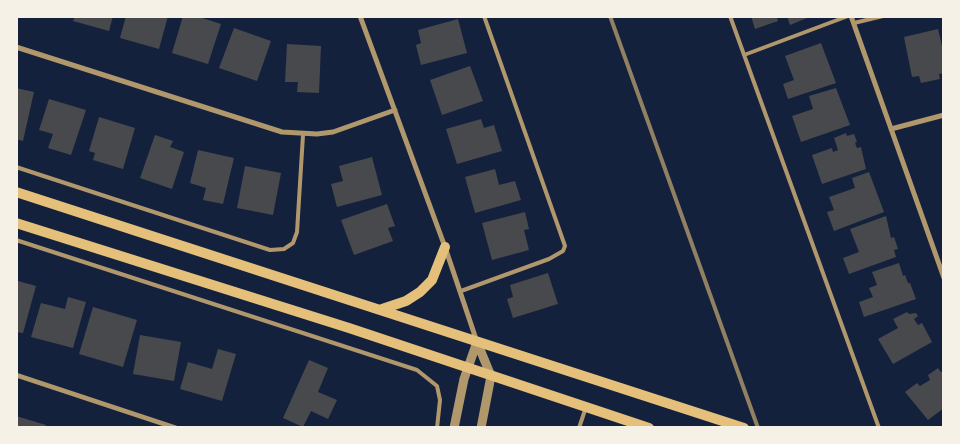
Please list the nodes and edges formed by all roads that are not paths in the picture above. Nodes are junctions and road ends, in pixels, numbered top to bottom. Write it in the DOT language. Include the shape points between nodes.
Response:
graph roads {
  1 [pos="360,16"];
  2 [pos="484,16"];
  3 [pos="730,16"];
  4 [pos="850,16"];
  5 [pos="883,16"];
  6 [pos="854,23"];
  7 [pos="16,47"];
  8 [pos="744,55"];
  9 [pos="395,110"];
  10 [pos="944,115"];
  11 [pos="891,129"];
  12 [pos="304,134"];
  13 [pos="16,167"];
  14 [pos="16,192"];
  15 [pos="16,223"];
  16 [pos="16,240"];
  17 [pos="445,248"];
  18 [pos="944,278"];
  19 [pos="461,291"];
  20 [pos="382,309"];
  21 [pos="477,342"];
  22 [pos="467,369"];
  23 [pos="16,376"];
  24 [pos="491,376"];
  25 [pos="586,407"];
  26 [pos="176,428"];
  27 [pos="437,428"];
  28 [pos="454,428"];
  29 [pos="481,428"];
  30 [pos="580,428"];
  31 [pos="649,428"];
  32 [pos="744,428"];
  33 [pos="880,428"];
  1 -- 9 [label="street"];
  2 -- 19 [label="lane" via="565,246 562,252 550,259"];
  3 -- 8 [label="lane"];
  4 -- 6 [label="street"];
  4 -- 8 [label="lane"];
  5 -- 6 [label="lane"];
  6 -- 11 [label="street"];
  7 -- 12 [label="street" via="282,132"];
  8 -- 33 [label="lane"];
  9 -- 12 [label="street" via="333,132"];
  9 -- 17 [label="street"];
  10 -- 11 [label="street"];
  11 -- 18 [label="street"];
  12 -- 13 [label="lane" via="297,232 293,243 284,249 270,250"];
  14 -- 20 [label="main road"];
  15 -- 22 [label="main road" via="349,328"];
  16 -- 27 [label="lane" via="417,370 436,386 440,400"];
  17 -- 19 [label="street"];
  17 -- 20 [label="main road" via="432,280 420,292"];
  19 -- 21 [label="street"];
  20 -- 21 [label="main road"];
  21 -- 22 [label="street"];
  21 -- 24 [label="street"];
  21 -- 32 [label="main road"];
  22 -- 24 [label="main road"];
  22 -- 28 [label="street"];
  23 -- 26 [label="street"];
  24 -- 25 [label="main road"];
  24 -- 29 [label="street"];
  25 -- 30 [label="lane"];
  25 -- 31 [label="main road"];
}
